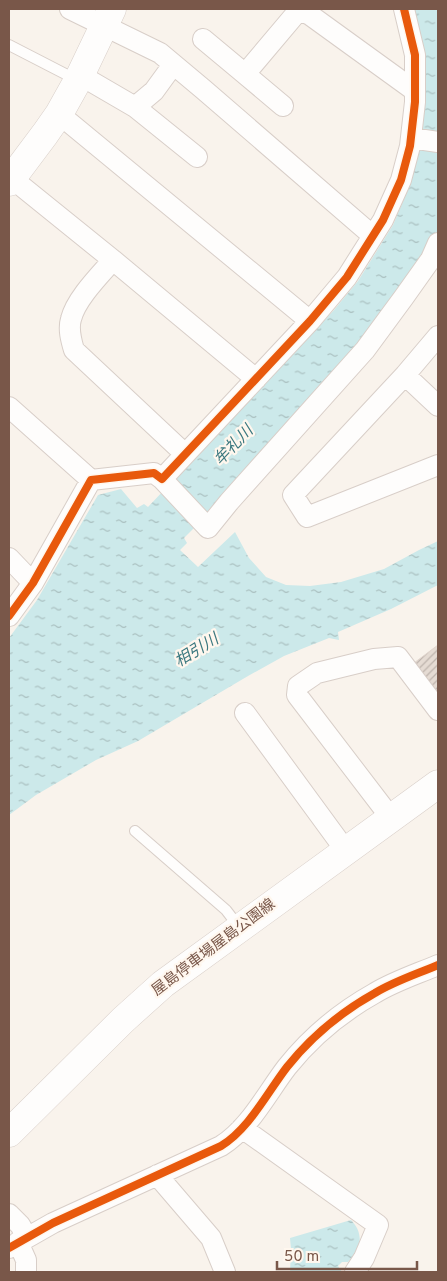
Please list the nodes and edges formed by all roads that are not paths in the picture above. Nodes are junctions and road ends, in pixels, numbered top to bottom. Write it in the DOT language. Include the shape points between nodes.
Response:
graph roads {
  1 [pos="70,9"];
  2 [pos="298,9"];
  3 [pos="404,9"];
  4 [pos="108,17"];
  5 [pos="203,39"];
  6 [pos="9,45"];
  7 [pos="176,67"];
  8 [pos="246,74"];
  9 [pos="79,78"];
  10 [pos="415,91"];
  11 [pos="283,106"];
  12 [pos="135,107"];
  13 [pos="58,114"];
  14 [pos="411,138"];
  15 [pos="438,142"];
  16 [pos="197,158"];
  17 [pos="10,179"];
  18 [pos="373,236"];
  19 [pos="438,243"];
  20 [pos="112,260"];
  21 [pos="310,321"];
  22 [pos="438,336"];
  23 [pos="405,375"];
  24 [pos="256,379"];
  25 [pos="438,406"];
  26 [pos="9,407"];
  27 [pos="185,454"];
  28 [pos="438,465"];
  29 [pos="162,479"];
  30 [pos="91,480"];
  31 [pos="9,558"];
  32 [pos="33,583"];
  33 [pos="9,616"];
  34 [pos="438,710"];
  35 [pos="245,713"];
  36 [pos="438,784"];
  37 [pos="391,818"];
  38 [pos="135,831"];
  39 [pos="346,851"];
  40 [pos="240,928"];
  41 [pos="438,966"];
  42 [pos="242,1128"];
  43 [pos="9,1133"];
  44 [pos="157,1175"];
  45 [pos="9,1214"];
  46 [pos="18,1242"];
  47 [pos="26,1272"];
  48 [pos="225,1272"];
  49 [pos="355,1272"];
  1 -- 4 [label="street"];
  2 -- 8 [label="street"];
  2 -- 10 [label="street"];
  3 -- 10 [label="street" via="415,55"];
  4 -- 7 [label="street"];
  4 -- 9 [label="main road"];
  5 -- 8 [label="street"];
  6 -- 9 [label="lane"];
  7 -- 12 [label="street" via="170,69 154,91"];
  7 -- 18 [label="street"];
  8 -- 11 [label="street"];
  9 -- 12 [label="street"];
  9 -- 13 [label="main road"];
  10 -- 14 [label="street"];
  12 -- 16 [label="street"];
  13 -- 17 [label="main road"];
  13 -- 21 [label="street"];
  14 -- 15 [label="street"];
  14 -- 18 [label="street" via="401,180"];
  17 -- 20 [label="street"];
  18 -- 21 [label="street" via="348,277"];
  19 -- 29 [label="street" via="415,282 365,350 208,528"];
  20 -- 24 [label="street"];
  20 -- 27 [label="street" via="77,303 71,319 70,337 74,350"];
  21 -- 24 [label="street"];
  22 -- 23 [label="street"];
  23 -- 25 [label="street"];
  23 -- 28 [label="street" via="293,495 307,517"];
  24 -- 27 [label="street"];
  26 -- 30 [label="street"];
  27 -- 29 [label="street"];
  29 -- 30 [label="street" via="154,473"];
  30 -- 32 [label="street"];
  31 -- 32 [label="street"];
  32 -- 33 [label="street"];
  34 -- 37 [label="street" via="398,657 374,659 317,674 298,686 297,696"];
  35 -- 39 [label="street"];
  36 -- 37 [label="main road, 屋島停車場屋島公園線"];
  37 -- 39 [label="main road, 屋島停車場屋島公園線"];
  38 -- 40 [label="lane" via="226,910"];
  39 -- 40 [label="main road, 屋島停車場屋島公園線"];
  40 -- 43 [label="main road, 屋島停車場屋島公園線" via="143,1002"];
  41 -- 42 [label="street" via="375,992 328,1026 288,1067"];
  42 -- 44 [label="street" via="221,1146"];
  42 -- 49 [label="street" via="378,1225"];
  44 -- 46 [label="street"];
  44 -- 48 [label="street" via="211,1238"];
  45 -- 46 [label="street" via="20,1224"];
  46 -- 47 [label="street" via="26,1260"];
}
